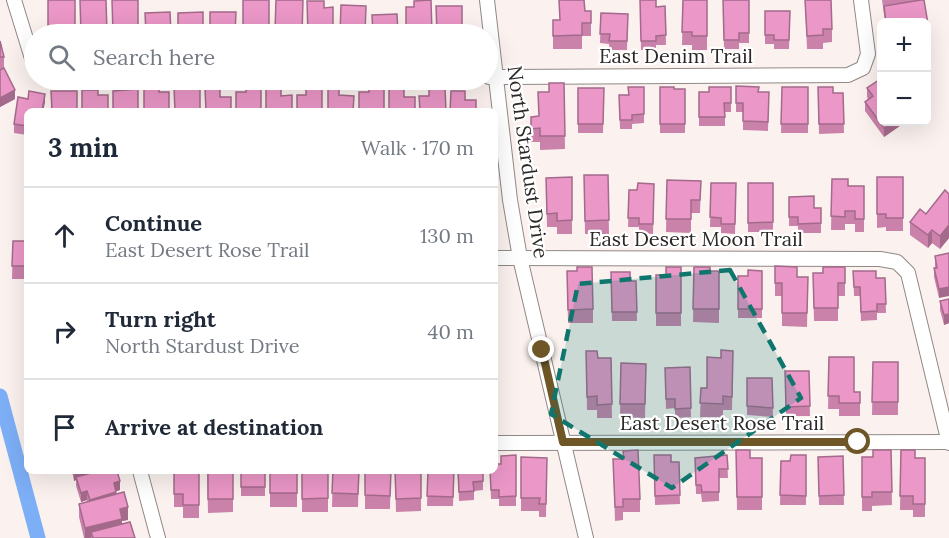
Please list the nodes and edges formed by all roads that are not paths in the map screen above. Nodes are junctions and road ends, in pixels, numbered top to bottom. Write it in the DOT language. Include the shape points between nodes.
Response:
graph roads {
  1 [pos="14,0"];
  2 [pos="487,0"];
  3 [pos="861,0"];
  4 [pos="489,24"];
  5 [pos="24,32"];
  6 [pos="498,77"];
  7 [pos="494,90"];
  8 [pos="497,108"];
  9 [pos="498,118"];
  10 [pos="498,258"];
  11 [pos="520,258"];
  12 [pos="563,442"];
  13 [pos="949,442"];
  14 [pos="498,443"];
  15 [pos="141,474"];
  16 [pos="158,538"];
  17 [pos="586,538"];
  1 -- 5 [label="street"];
  2 -- 4 [label="street, North Stardust Drive"];
  3 -- 6 [label="street, East Denim Trail" via="868,54 863,68 848,75"];
  7 -- 8 [label="street, North Stardust Drive"];
  9 -- 11 [label="street, North Stardust Drive"];
  10 -- 11 [label="street, East Desert Moon Trail"];
  11 -- 12 [label="street, North Stardust Drive"];
  11 -- 13 [label="street, East Desert Moon Trail" via="897,262 908,273"];
  12 -- 13 [label="street, East Desert Rose Trail"];
  12 -- 14 [label="street, East Desert Rose Trail"];
  12 -- 17 [label="street, North Stardust Drive"];
  15 -- 16 [label="street"];
}
